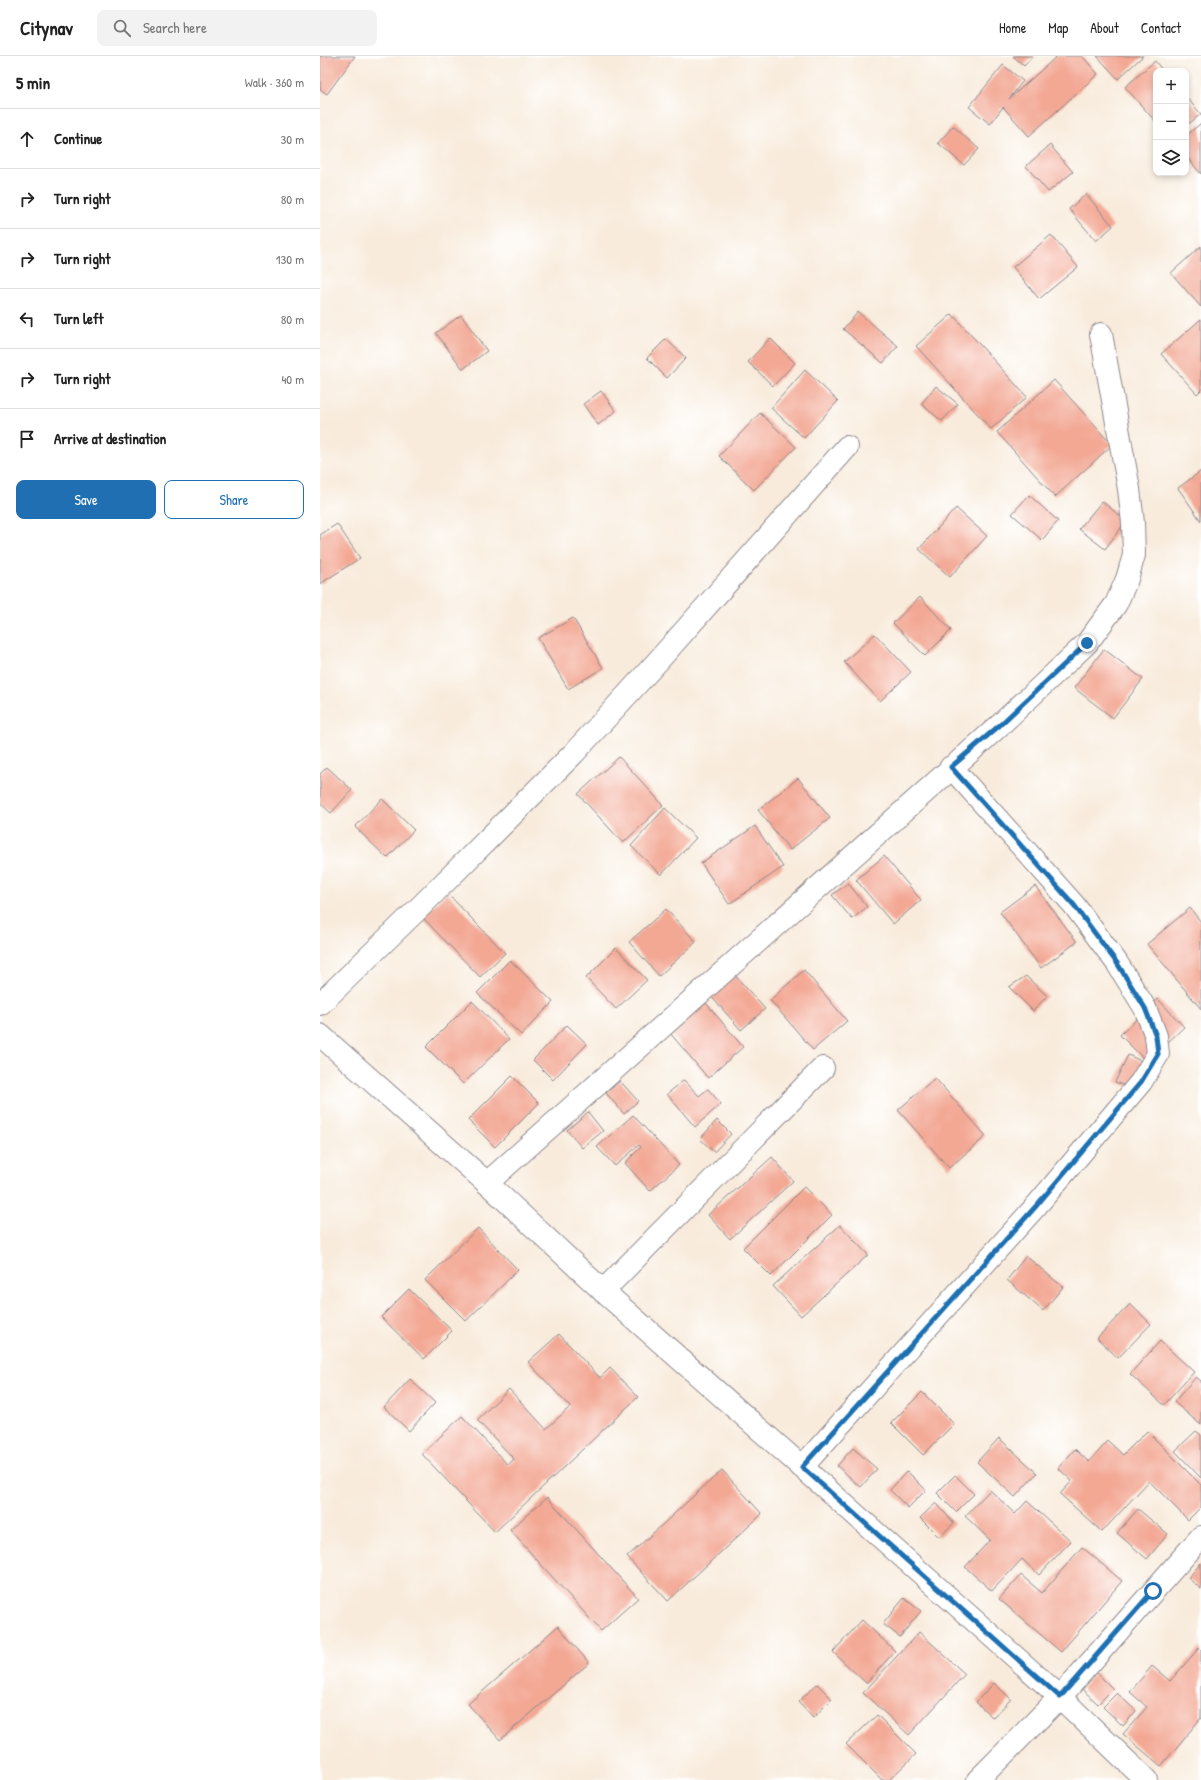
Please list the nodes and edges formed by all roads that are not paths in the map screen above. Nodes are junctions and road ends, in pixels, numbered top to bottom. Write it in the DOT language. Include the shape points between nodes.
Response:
graph roads {
  1 [pos="1102,334"];
  2 [pos="847,447"];
  3 [pos="951,767"];
  4 [pos="320,1004"];
  5 [pos="320,1035"];
  6 [pos="823,1068"];
  7 [pos="487,1183"];
  8 [pos="602,1292"];
  9 [pos="802,1467"];
  10 [pos="1201,1538"];
  11 [pos="1060,1697"];
  12 [pos="978,1780"];
  13 [pos="1146,1780"];
  1 -- 3 [label="street" via="1133,523 1134,555 1127,579 1116,604 1087,643"];
  2 -- 4 [label="street" via="574,753"];
  3 -- 7 [label="street"];
  3 -- 9 [label="street" via="1074,905 1117,963 1145,1008 1156,1036 1158,1054 1141,1082 1042,1199"];
  5 -- 7 [label="street"];
  6 -- 8 [label="street"];
  7 -- 8 [label="street"];
  8 -- 9 [label="street"];
  9 -- 11 [label="street"];
  10 -- 11 [label="street"];
  11 -- 12 [label="street"];
  11 -- 13 [label="street"];
}
